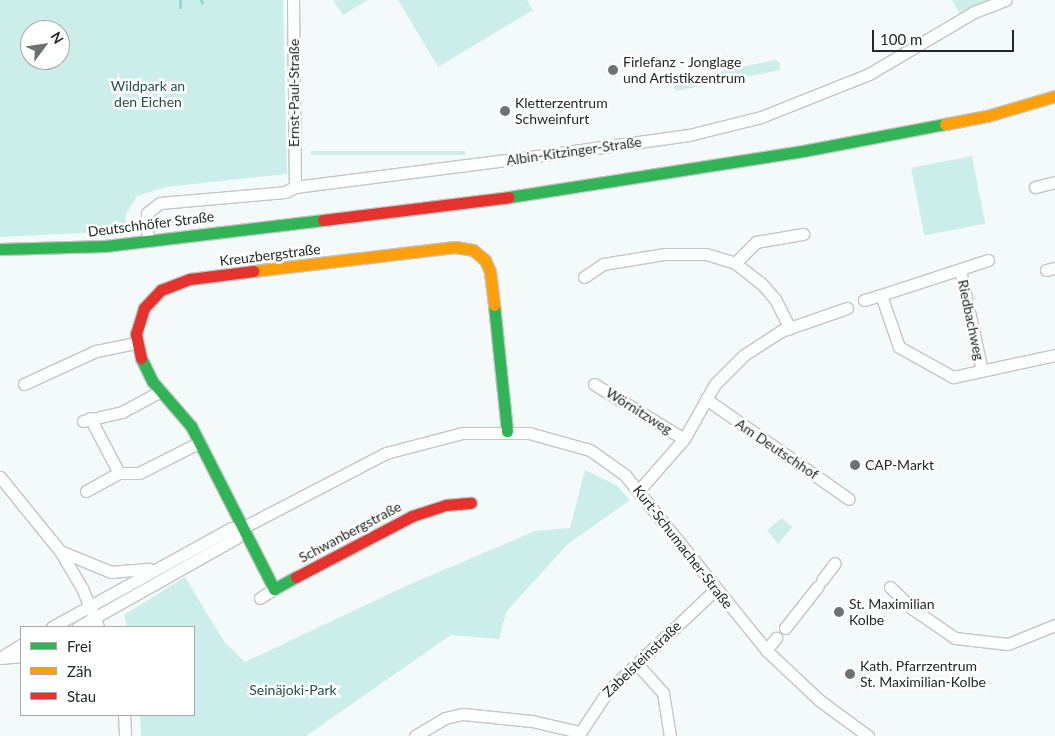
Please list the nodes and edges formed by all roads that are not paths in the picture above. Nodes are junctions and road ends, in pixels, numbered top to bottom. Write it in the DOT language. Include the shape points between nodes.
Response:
graph roads {
  1 [pos="293,0"];
  2 [pos="1006,0"];
  3 [pos="1055,96"];
  4 [pos="1055,182"];
  5 [pos="296,187"];
  6 [pos="1036,187"];
  7 [pos="803,234"];
  8 [pos="148,241"];
  9 [pos="0,249"];
  10 [pos="988,260"];
  11 [pos="735,264"];
  12 [pos="960,270"];
  13 [pos="584,277"];
  14 [pos="881,295"];
  15 [pos="864,300"];
  16 [pos="848,308"];
  17 [pos="790,328"];
  18 [pos="136,343"];
  19 [pos="1055,355"];
  20 [pos="982,371"];
  21 [pos="24,384"];
  22 [pos="594,384"];
  23 [pos="161,391"];
  24 [pos="706,399"];
  25 [pos="507,431"];
  26 [pos="684,439"];
  27 [pos="200,442"];
  28 [pos="119,473"];
  29 [pos="0,477"];
  30 [pos="640,489"];
  31 [pos="86,491"];
  32 [pos="849,499"];
  33 [pos="471,503"];
  34 [pos="242,528"];
  35 [pos="60,551"];
  36 [pos="835,562"];
  37 [pos="162,566"];
  38 [pos="890,587"];
  39 [pos="274,589"];
  40 [pos="715,590"];
  41 [pos="260,598"];
  42 [pos="90,606"];
  43 [pos="96,623"];
  44 [pos="1055,625"];
  45 [pos="54,626"];
  46 [pos="82,626"];
  47 [pos="785,628"];
  48 [pos="776,638"];
  49 [pos="20,646"];
  50 [pos="766,650"];
  51 [pos="20,656"];
  52 [pos="0,658"];
  53 [pos="637,664"];
  54 [pos="124,716"];
  55 [pos="579,734"];
  56 [pos="125,736"];
  57 [pos="415,736"];
  58 [pos="670,736"];
  59 [pos="868,736"];
  1 -- 5 [label="street, Ernst-Paul-Straße"];
  2 -- 5 [label="street, Albin-Kitzinger-Straße" via="974,12 854,81 794,106 733,125 690,135 546,156"];
  3 -- 8 [label="street, Deutschhöfer Straße" via="987,116 803,151 492,200"];
  4 -- 6 [label="street"];
  5 -- 8 [label="street, Albin-Kitzinger-Straße" via="285,192 160,203 147,213"];
  7 -- 11 [label="street" via="756,242"];
  8 -- 9 [label="street, Deutschhöfer Straße"];
  10 -- 12 [label="street, Riedbachweg"];
  11 -- 13 [label="street" via="706,254 665,254 600,265"];
  11 -- 17 [label="street" via="761,283 775,299"];
  12 -- 14 [label="street, Riedbachweg"];
  12 -- 20 [label="street, Riedbachweg"];
  14 -- 15 [label="street, Riedbachweg"];
  14 -- 20 [label="street, Riedbachweg" via="899,347 953,377"];
  16 -- 17 [label="street"];
  17 -- 24 [label="street" via="744,355 722,376"];
  18 -- 21 [label="street" via="96,351"];
  18 -- 23 [label="street, Kreuzbergstraße" via="146,372"];
  18 -- 25 [label="street, Kreuzbergstraße" via="137,323 144,308 155,295 178,282 467,248 479,254 490,272"];
  19 -- 20 [label="street, Riedbachweg"];
  22 -- 26 [label="street, Wörnitzweg"];
  23 -- 27 [label="street, Kreuzbergstraße" via="185,417"];
  23 -- 28 [label="street" via="122,412 87,419"];
  24 -- 26 [label="street"];
  24 -- 32 [label="street, Am Deutschhof"];
  25 -- 30 [label="street, Kurt-Schumacher-Straße" via="548,437 590,450"];
  25 -- 34 [label="street, Kurt-Schumacher-Straße" via="454,435 400,448 348,470"];
  26 -- 30 [label="street"];
  27 -- 28 [label="street" via="139,473"];
  27 -- 34 [label="street, Kreuzbergstraße"];
  28 -- 31 [label="street"];
  29 -- 35 [label="street"];
  30 -- 40 [label="street, Kurt-Schumacher-Straße"];
  33 -- 39 [label="street, Schwanbergstraße" via="446,505 412,516"];
  34 -- 37 [label="street, Kurt-Schumacher-Straße" via="231,528"];
  34 -- 39 [label="street"];
  34 -- 43 [label="street, Kurt-Schumacher-Straße" via="236,538"];
  35 -- 37 [label="street" via="111,572 136,572"];
  35 -- 42 [label="street"];
  36 -- 47 [label="street"];
  37 -- 42 [label="street, Kurt-Schumacher-Straße"];
  38 -- 44 [label="street" via="913,609 955,638 1008,644"];
  39 -- 41 [label="street, Schwanbergstraße"];
  40 -- 50 [label="street, Kurt-Schumacher-Straße"];
  40 -- 53 [label="street, Zabelsteinstraße"];
  42 -- 43 [label="street"];
  42 -- 45 [label="street, Kurt-Schumacher-Straße"];
  43 -- 46 [label="street, Kurt-Schumacher-Straße"];
  48 -- 50 [label="street"];
  49 -- 52 [label="street"];
  50 -- 59 [label="street, Kurt-Schumacher-Straße" via="819,700"];
  51 -- 52 [label="street"];
  53 -- 55 [label="street, Zabelsteinstraße" via="601,699"];
  53 -- 58 [label="street" via="663,693"];
  54 -- 56 [label="street"];
  55 -- 57 [label="street" via="532,721 463,714 445,718"];
}
